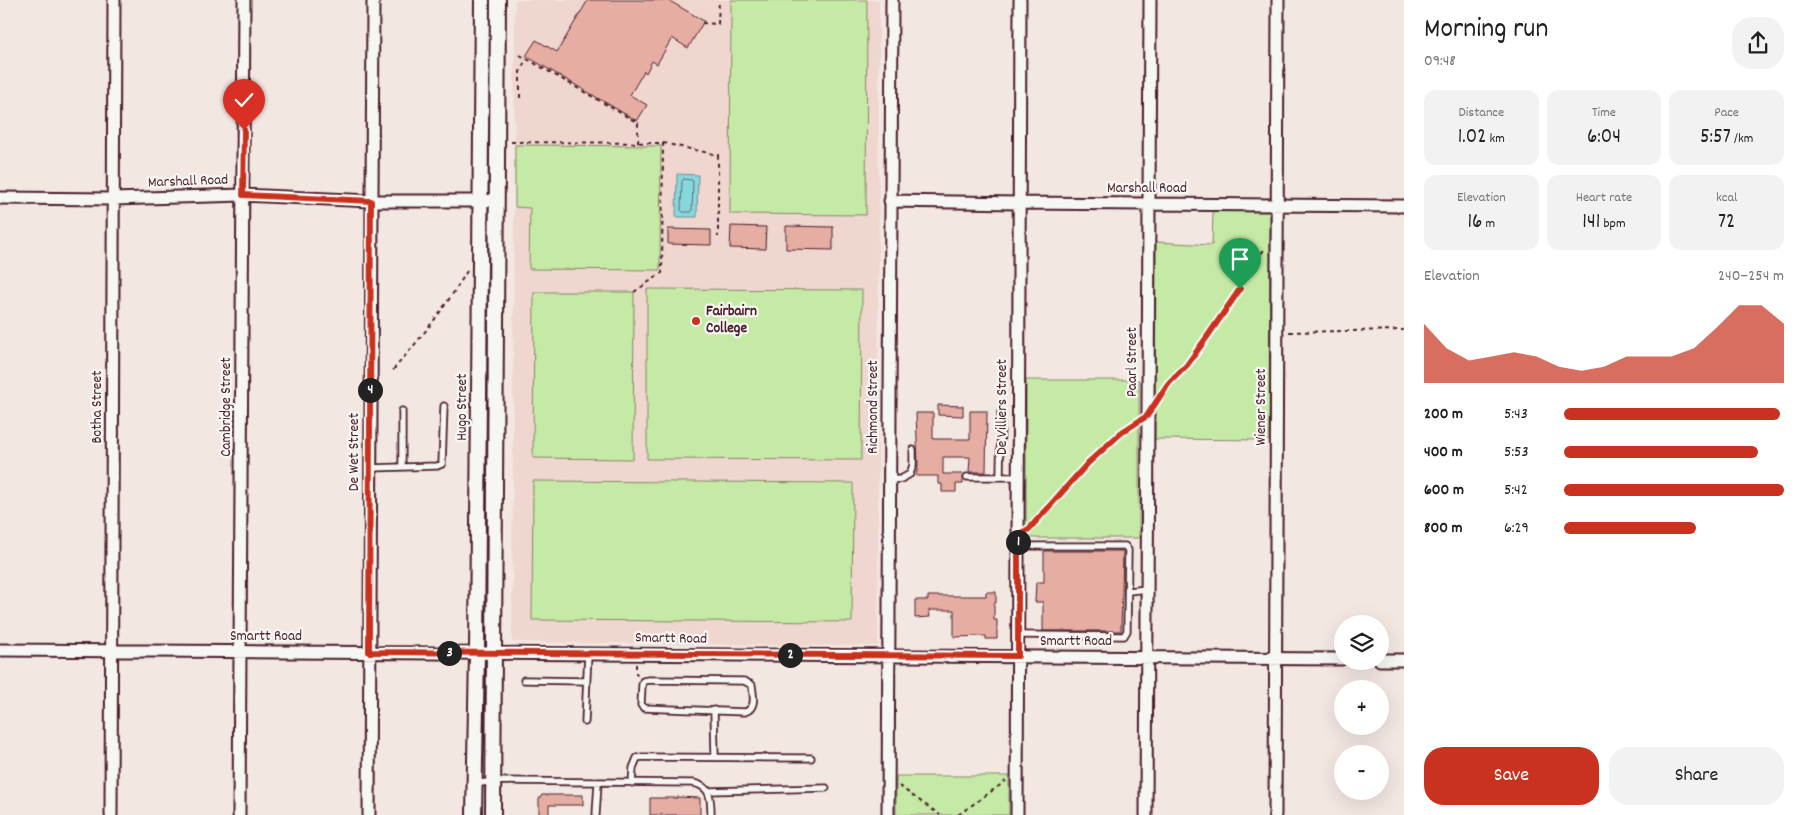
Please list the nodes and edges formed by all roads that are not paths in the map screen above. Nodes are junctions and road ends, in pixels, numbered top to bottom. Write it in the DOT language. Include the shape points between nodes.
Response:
graph roads {
  1 [pos="114,0"];
  2 [pos="244,0"];
  3 [pos="373,0"];
  4 [pos="482,0"];
  5 [pos="498,0"];
  6 [pos="892,0"];
  7 [pos="1020,0"];
  8 [pos="1150,0"];
  9 [pos="1278,0"];
  10 [pos="498,97"];
  11 [pos="481,98"];
  12 [pos="243,195"];
  13 [pos="0,198"];
  14 [pos="113,199"];
  15 [pos="498,200"];
  16 [pos="371,201"];
  17 [pos="480,201"];
  18 [pos="890,201"];
  19 [pos="1019,203"];
  20 [pos="1148,203"];
  21 [pos="1277,205"];
  22 [pos="1404,206"];
  23 [pos="444,406"];
  24 [pos="402,411"];
  25 [pos="1001,412"];
  26 [pos="913,450"];
  27 [pos="402,467"];
  28 [pos="370,468"];
  29 [pos="967,477"];
  30 [pos="1000,477"];
  31 [pos="1018,477"];
  32 [pos="889,480"];
  33 [pos="1018,540"];
  34 [pos="1147,589"];
  35 [pos="1129,592"];
  36 [pos="1018,635"];
  37 [pos="0,650"];
  38 [pos="111,651"];
  39 [pos="241,652"];
  40 [pos="369,652"];
  41 [pos="494,652"];
  42 [pos="588,653"];
  43 [pos="478,654"];
  44 [pos="888,656"];
  45 [pos="1018,656"];
  46 [pos="1146,658"];
  47 [pos="1276,658"];
  48 [pos="1334,659"];
  49 [pos="1389,660"];
  50 [pos="1404,660"];
  51 [pos="524,680"];
  52 [pos="586,681"];
  53 [pos="714,710"];
  54 [pos="585,722"];
  55 [pos="715,756"];
  56 [pos="812,758"];
  57 [pos="493,781"];
  58 [pos="598,783"];
  59 [pos="632,783"];
  60 [pos="474,784"];
  61 [pos="826,788"];
  62 [pos="708,791"];
  63 [pos="111,815"];
  64 [pos="239,815"];
  65 [pos="369,815"];
  66 [pos="474,815"];
  67 [pos="493,815"];
  68 [pos="596,815"];
  69 [pos="711,815"];
  70 [pos="888,815"];
  71 [pos="1017,815"];
  72 [pos="1146,815"];
  73 [pos="1275,815"];
  1 -- 14 [label="street, Botha Street"];
  2 -- 12 [label="street, Cambridge Street"];
  3 -- 16 [label="street, De Wet Street"];
  4 -- 11 [label="street, Hugo Street"];
  5 -- 10 [label="street"];
  6 -- 18 [label="street, Richmond Street"];
  7 -- 19 [label="street, De Villiers Street"];
  8 -- 20 [label="street, Paarl Street"];
  9 -- 21 [label="street, Wiener Street"];
  10 -- 11 [label="lane"];
  10 -- 15 [label="street"];
  11 -- 17 [label="street, Hugo Street"];
  12 -- 14 [label="street, Marshall Road"];
  12 -- 16 [label="street, Marshall Road"];
  12 -- 39 [label="street, Cambridge Street"];
  13 -- 14 [label="street, Marshall Road"];
  14 -- 38 [label="street, Botha Street"];
  15 -- 17 [label="street, Marshall Road"];
  15 -- 41 [label="street"];
  16 -- 17 [label="street, Marshall Road"];
  16 -- 28 [label="street, De Wet Street"];
  17 -- 43 [label="street, Hugo Street"];
  18 -- 19 [label="street, Marshall Road"];
  18 -- 32 [label="street, Richmond Street"];
  19 -- 20 [label="street, Marshall Road"];
  19 -- 31 [label="street, De Villiers Street"];
  20 -- 21 [label="street, Marshall Road"];
  20 -- 34 [label="street, Paarl Street"];
  21 -- 22 [label="street, Marshall Road"];
  21 -- 47 [label="street, Wiener Street"];
  23 -- 27 [label="lane" via="442,464"];
  24 -- 27 [label="lane"];
  25 -- 30 [label="lane"];
  26 -- 32 [label="lane" via="910,474"];
  27 -- 28 [label="lane"];
  28 -- 40 [label="street, De Wet Street"];
  29 -- 30 [label="lane"];
  30 -- 31 [label="lane"];
  31 -- 33 [label="street, De Villiers Street"];
  32 -- 44 [label="street, Richmond Street"];
  33 -- 35 [label="lane" via="1125,546 1128,550"];
  33 -- 36 [label="street, De Villiers Street"];
  34 -- 35 [label="lane"];
  34 -- 46 [label="street, Paarl Street"];
  35 -- 36 [label="lane" via="1124,636"];
  36 -- 45 [label="street, De Villiers Street"];
  37 -- 38 [label="street, Smartt Road"];
  38 -- 39 [label="street, Smartt Road"];
  38 -- 63 [label="street, Botha Street"];
  39 -- 40 [label="street, Smartt Road"];
  39 -- 64 [label="street, Cambridge Street"];
  40 -- 43 [label="street, Smartt Road"];
  40 -- 65 [label="street, De Wet Street"];
  41 -- 42 [label="street, Smartt Road"];
  41 -- 43 [label="street, Smartt Road"];
  41 -- 57 [label="street"];
  42 -- 44 [label="street, Smartt Road"];
  42 -- 52 [label="lane"];
  43 -- 60 [label="street, Hugo Street"];
  44 -- 45 [label="street, Smartt Road"];
  44 -- 70 [label="street, Richmond Street"];
  45 -- 46 [label="street, Smartt Road"];
  45 -- 71 [label="street, De Villiers Street"];
  46 -- 47 [label="street, Smartt Road"];
  46 -- 72 [label="street, Paarl Street"];
  47 -- 48 [label="street, Smartt Road"];
  47 -- 73 [label="street, Wiener Street"];
  49 -- 50 [label="street"];
  51 -- 52 [label="lane"];
  52 -- 54 [label="lane"];
  53 -- 53 [label="lane" via="749,710 753,704 751,683 742,680 643,681 641,705 644,708"];
  53 -- 55 [label="lane"];
  55 -- 56 [label="lane"];
  55 -- 59 [label="lane" via="637,758"];
  57 -- 58 [label="lane"];
  57 -- 60 [label="lane"];
  57 -- 67 [label="street"];
  58 -- 59 [label="lane"];
  58 -- 68 [label="lane"];
  59 -- 62 [label="lane" via="693,783"];
  60 -- 66 [label="street, Hugo Street"];
  61 -- 62 [label="lane"];
  62 -- 69 [label="lane"];
}
